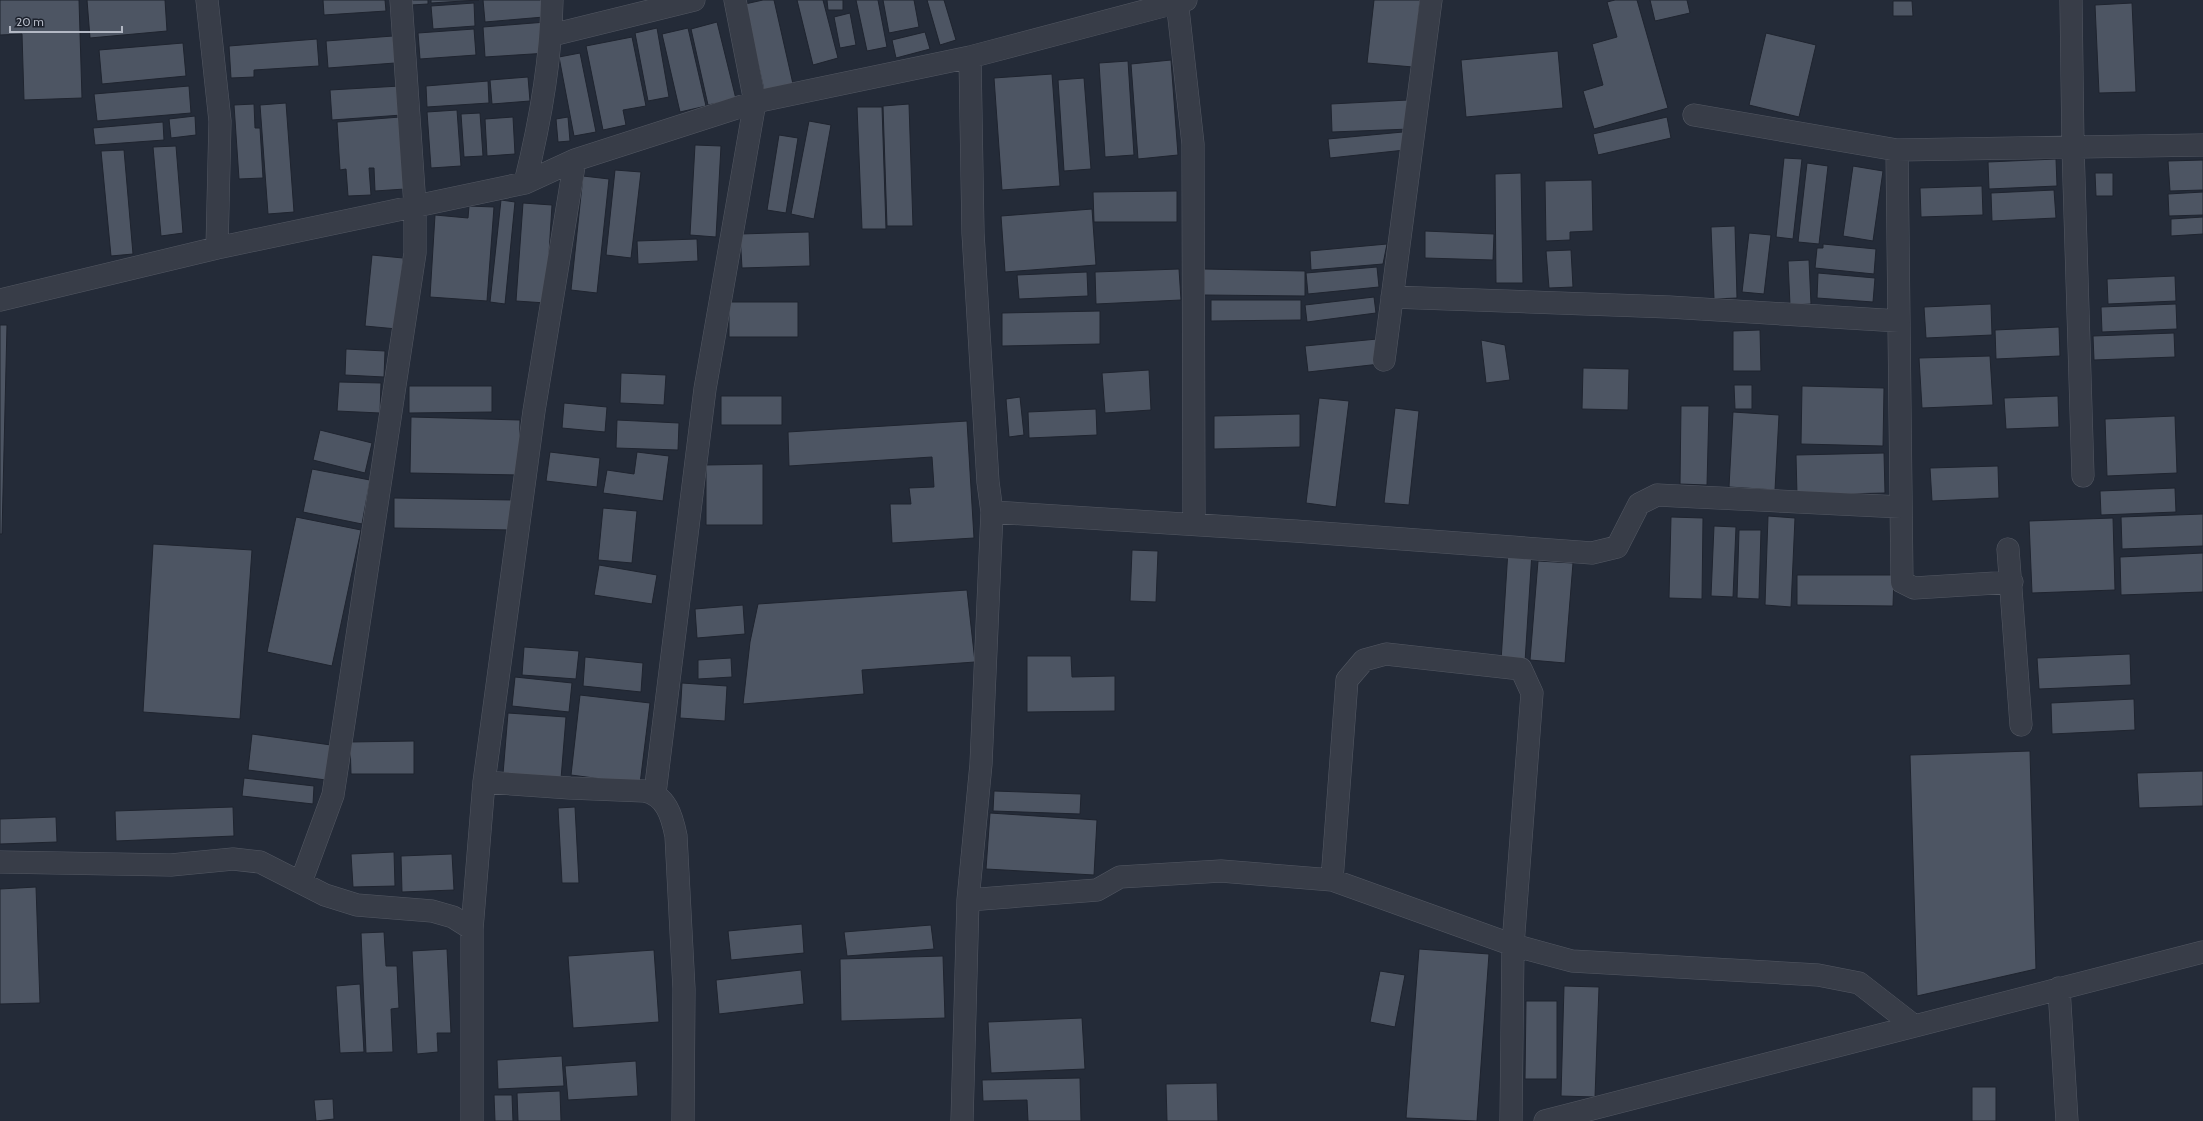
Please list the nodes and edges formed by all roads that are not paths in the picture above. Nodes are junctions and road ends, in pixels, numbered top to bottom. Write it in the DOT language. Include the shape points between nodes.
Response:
graph roads {
  1 [pos="207,0"];
  2 [pos="401,0"];
  3 [pos="552,0"];
  4 [pos="694,0"];
  5 [pos="735,0"];
  6 [pos="1431,0"];
  7 [pos="2071,0"];
  8 [pos="1180,1"];
  9 [pos="552,35"];
  10 [pos="970,57"];
  11 [pos="755,102"];
  12 [pos="1694,115"];
  13 [pos="2203,145"];
  14 [pos="2073,147"];
  15 [pos="1897,150"];
  16 [pos="575,160"];
  17 [pos="525,183"];
  18 [pos="415,206"];
  19 [pos="217,248"];
  20 [pos="1392,297"];
  21 [pos="0,300"];
  22 [pos="1899,321"];
  23 [pos="1384,360"];
  24 [pos="2083,476"];
  25 [pos="1901,507"];
  26 [pos="992,512"];
  27 [pos="1194,524"];
  28 [pos="2008,548"];
  29 [pos="2012,582"];
  30 [pos="2021,725"];
  31 [pos="484,782"];
  32 [pos="655,793"];
  33 [pos="0,862"];
  34 [pos="1332,880"];
  35 [pos="301,882"];
  36 [pos="968,900"];
  37 [pos="472,929"];
  38 [pos="1513,945"];
  39 [pos="2203,952"];
  40 [pos="2060,988"];
  41 [pos="1913,1025"];
  42 [pos="472,1121"];
  43 [pos="683,1121"];
  44 [pos="962,1121"];
  45 [pos="1511,1121"];
  46 [pos="1545,1121"];
  47 [pos="2067,1121"];
  1 -- 19 [label="street" via="220,122"];
  2 -- 18 [label="street"];
  3 -- 9 [label="street"];
  4 -- 9 [label="street"];
  5 -- 11 [label="street"];
  6 -- 20 [label="street"];
  7 -- 14 [label="street"];
  8 -- 10 [label="street"];
  8 -- 27 [label="street" via="1193,144"];
  9 -- 17 [label="street" via="539,127"];
  10 -- 11 [label="street"];
  10 -- 26 [label="street" via="973,233"];
  11 -- 16 [label="street"];
  11 -- 32 [label="street" via="705,389"];
  12 -- 15 [label="street"];
  13 -- 14 [label="street"];
  14 -- 15 [label="street"];
  14 -- 24 [label="street"];
  15 -- 22 [label="street"];
  16 -- 17 [label="street"];
  16 -- 31 [label="street" via="534,411"];
  17 -- 18 [label="street"];
  18 -- 19 [label="street"];
  18 -- 35 [label="street" via="416,253 333,795"];
  19 -- 21 [label="street"];
  20 -- 22 [label="street" via="1670,307"];
  20 -- 23 [label="street"];
  22 -- 25 [label="street"];
  25 -- 27 [label="street" via="1657,495 1639,504 1617,546 1592,552"];
  25 -- 29 [label="street" via="1902,582 1914,588"];
  26 -- 27 [label="street"];
  26 -- 36 [label="street" via="982,764"];
  28 -- 29 [label="street"];
  29 -- 30 [label="street"];
  31 -- 32 [label="street"];
  31 -- 37 [label="street"];
  32 -- 43 [label="street" via="672,816 676,836 684,989"];
  33 -- 35 [label="street" via="171,865 233,859 260,862"];
  34 -- 36 [label="street" via="1213,872 1120,877 1097,890"];
  34 -- 38 [label="street"];
  34 -- 38 [label="street" via="1347,680 1364,660 1386,654 1520,669 1532,693"];
  35 -- 37 [label="street" via="325,895 357,905 432,911 453,917"];
  36 -- 44 [label="street"];
  37 -- 42 [label="street"];
  38 -- 41 [label="street" via="1572,961 1818,974 1859,983"];
  38 -- 45 [label="street"];
  39 -- 40 [label="street"];
  40 -- 41 [label="street"];
  40 -- 47 [label="street"];
  41 -- 46 [label="street"];
}
